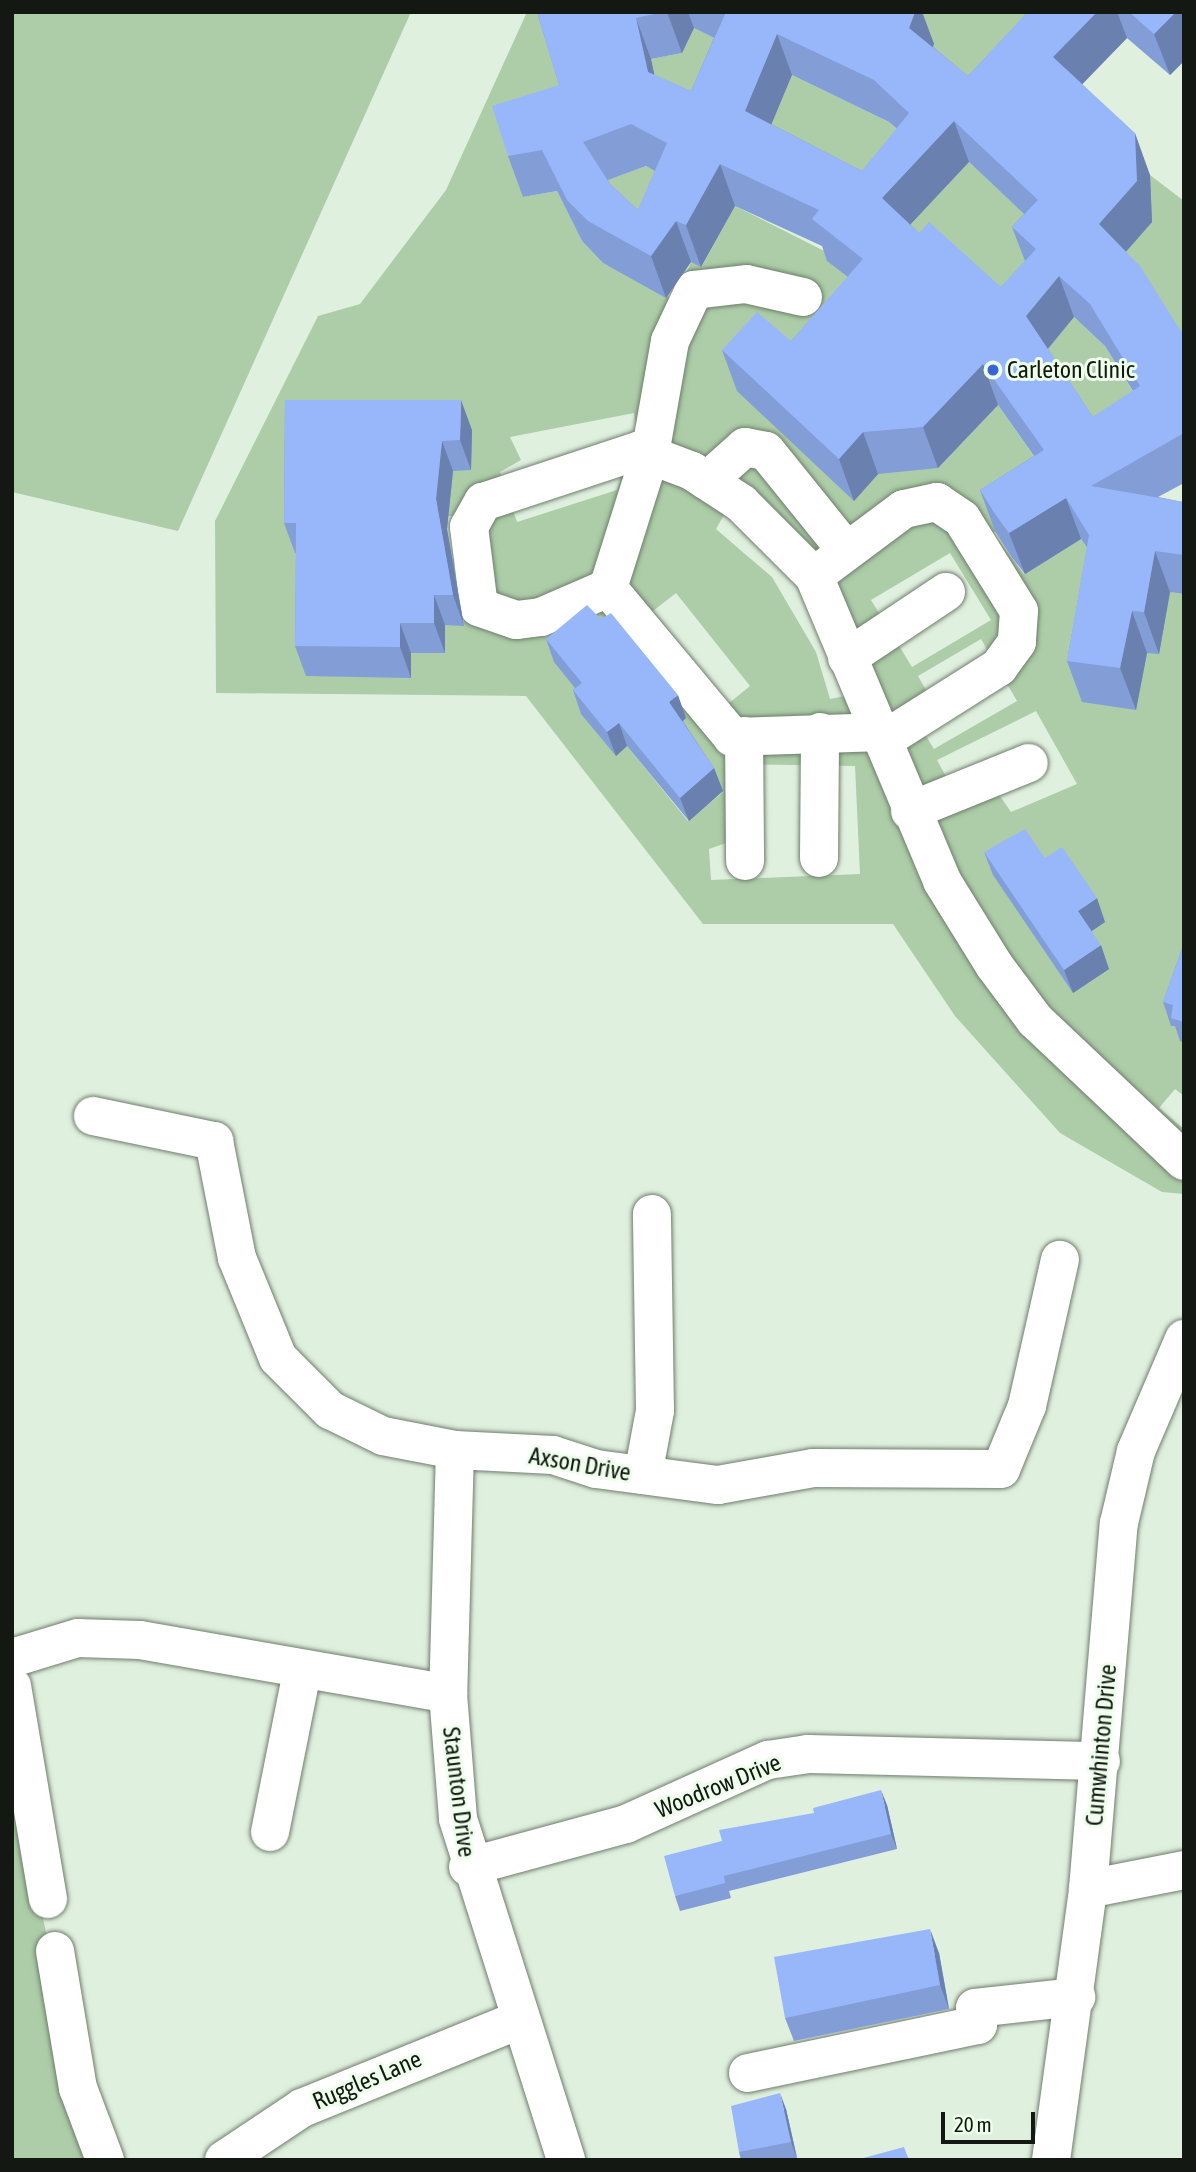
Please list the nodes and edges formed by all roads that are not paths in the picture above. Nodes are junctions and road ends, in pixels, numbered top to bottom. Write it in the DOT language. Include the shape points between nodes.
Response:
graph roads {
  1 [pos="803,297"];
  2 [pos="650,455"];
  3 [pos="707,481"];
  4 [pos="846,550"];
  5 [pos="814,576"];
  6 [pos="608,588"];
  7 [pos="946,592"];
  8 [pos="847,658"];
  9 [pos="820,732"];
  10 [pos="744,736"];
  11 [pos="882,736"];
  12 [pos="1029,763"];
  13 [pos="910,811"];
  14 [pos="819,858"];
  15 [pos="745,861"];
  16 [pos="93,1116"];
  17 [pos="1184,1161"];
  18 [pos="652,1214"];
  19 [pos="1060,1260"];
  20 [pos="1184,1339"];
  21 [pos="455,1450"];
  22 [pos="643,1475"];
  23 [pos="12,1658"];
  24 [pos="302,1672"];
  25 [pos="12,1686"];
  26 [pos="447,1694"];
  27 [pos="1101,1761"];
  28 [pos="270,1832"];
  29 [pos="468,1867"];
  30 [pos="1184,1870"];
  31 [pos="1088,1889"];
  32 [pos="48,1899"];
  33 [pos="55,1951"];
  34 [pos="1076,1997"];
  35 [pos="519,2020"];
  36 [pos="748,2073"];
  37 [pos="105,2160"];
  38 [pos="224,2160"];
  39 [pos="566,2160"];
  40 [pos="1052,2160"];
  1 -- 2 [label="street" via="746,284 694,289 670,341"];
  2 -- 3 [label="street"];
  2 -- 6 [label="street"];
  2 -- 6 [label="street" via="628,451 483,502 471,517 479,607 485,612 516,620 541,617"];
  3 -- 4 [label="street" via="745,447 766,451"];
  3 -- 5 [label="street" via="760,518"];
  4 -- 5 [label="street"];
  4 -- 11 [label="street" via="904,509 937,502 962,519 1019,611 1017,642 999,667"];
  5 -- 8 [label="street"];
  6 -- 10 [label="street" via="732,737"];
  7 -- 8 [label="street"];
  8 -- 11 [label="street"];
  9 -- 10 [label="street"];
  9 -- 11 [label="street"];
  9 -- 14 [label="street"];
  10 -- 15 [label="street"];
  11 -- 13 [label="street"];
  12 -- 13 [label="street"];
  13 -- 17 [label="street" via="942,881 1035,1020"];
  16 -- 21 [label="street, Axson Drive" via="214,1141 241,1270 278,1358 330,1410 383,1436"];
  18 -- 22 [label="street" via="655,1411"];
  19 -- 22 [label="street, Axson Drive" via="1027,1406 1001,1469 813,1468 718,1486"];
  20 -- 27 [label="street, Cumwhinton Drive" via="1136,1451 1119,1523"];
  21 -- 22 [label="street, Axson Drive" via="553,1455"];
  21 -- 26 [label="street, Staunton Drive"];
  23 -- 24 [label="street" via="78,1637 140,1640"];
  24 -- 26 [label="street"];
  24 -- 28 [label="street"];
  25 -- 32 [label="street"];
  26 -- 29 [label="street, Staunton Drive"];
  27 -- 29 [label="street, Woodrow Drive" via="808,1754 768,1760 626,1824"];
  27 -- 31 [label="street, Cumwhinton Drive"];
  29 -- 35 [label="street, Staunton Drive"];
  30 -- 31 [label="street"];
  31 -- 34 [label="street, Cumwhinton Drive"];
  33 -- 37 [label="street" via="78,2088"];
  34 -- 36 [label="street" via="975,2008 978,2025"];
  34 -- 40 [label="street, Cumwhinton Drive"];
  35 -- 38 [label="street, Ruggles Lane" via="302,2108"];
  35 -- 39 [label="street, Staunton Drive"];
}
